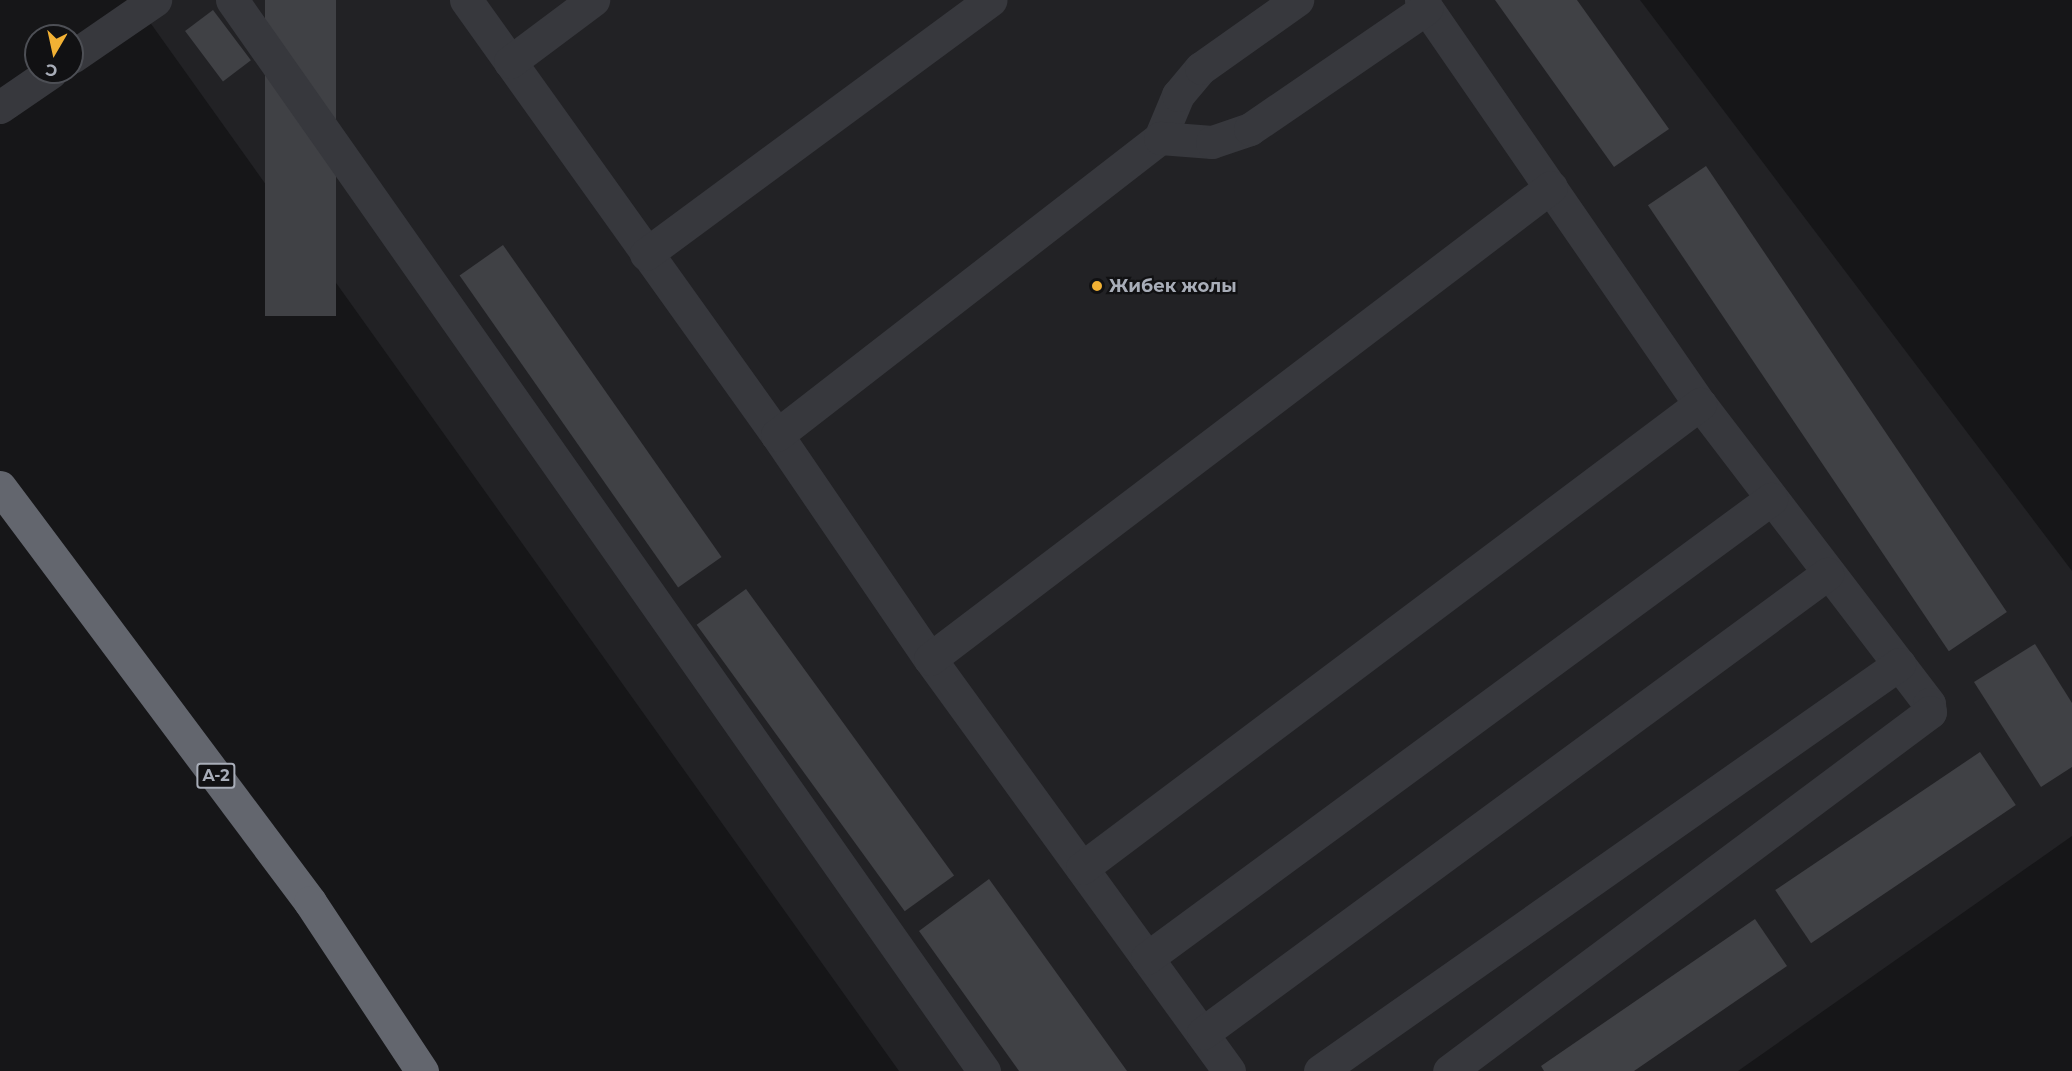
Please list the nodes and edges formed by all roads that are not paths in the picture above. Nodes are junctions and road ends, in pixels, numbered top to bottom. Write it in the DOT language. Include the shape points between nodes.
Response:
graph roads {
  1 [pos="155,0"];
  2 [pos="232,0"];
  3 [pos="466,0"];
  4 [pos="593,0"];
  5 [pos="990,0"];
  6 [pos="1296,0"];
  7 [pos="1424,4"];
  8 [pos="84,49"];
  9 [pos="510,62"];
  10 [pos="34,84"];
  11 [pos="0,107"];
  12 [pos="1160,138"];
  13 [pos="1551,187"];
  14 [pos="646,255"];
  15 [pos="1700,404"];
  16 [pos="777,435"];
  17 [pos="0,487"];
  18 [pos="1771,499"];
  19 [pos="1827,574"];
  20 [pos="930,659"];
  21 [pos="1899,664"];
  22 [pos="1082,868"];
  23 [pos="1147,958"];
  24 [pos="1203,1033"];
  25 [pos="422,1071"];
  26 [pos="984,1071"];
  27 [pos="1228,1071"];
  28 [pos="1320,1071"];
  29 [pos="1449,1071"];
  1 -- 8 [label="lane"];
  2 -- 26 [label="lane"];
  3 -- 9 [label="lane"];
  4 -- 9 [label="lane"];
  5 -- 14 [label="lane"];
  6 -- 12 [label="lane" via="1202,68 1178,95"];
  7 -- 12 [label="lane" via="1250,129 1212,142"];
  7 -- 13 [label="lane"];
  9 -- 14 [label="lane"];
  10 -- 11 [label="lane"];
  12 -- 16 [label="lane"];
  13 -- 15 [label="lane"];
  13 -- 20 [label="lane"];
  14 -- 16 [label="lane"];
  15 -- 18 [label="lane"];
  15 -- 22 [label="lane"];
  16 -- 20 [label="lane"];
  17 -- 25 [label="highway, A-2" via="310,902"];
  18 -- 19 [label="lane"];
  18 -- 23 [label="lane"];
  19 -- 21 [label="lane"];
  19 -- 24 [label="lane"];
  20 -- 22 [label="lane"];
  21 -- 28 [label="lane"];
  21 -- 29 [label="lane" via="1929,704 1926,718"];
  22 -- 23 [label="lane"];
  23 -- 24 [label="lane"];
  24 -- 27 [label="lane"];
}
